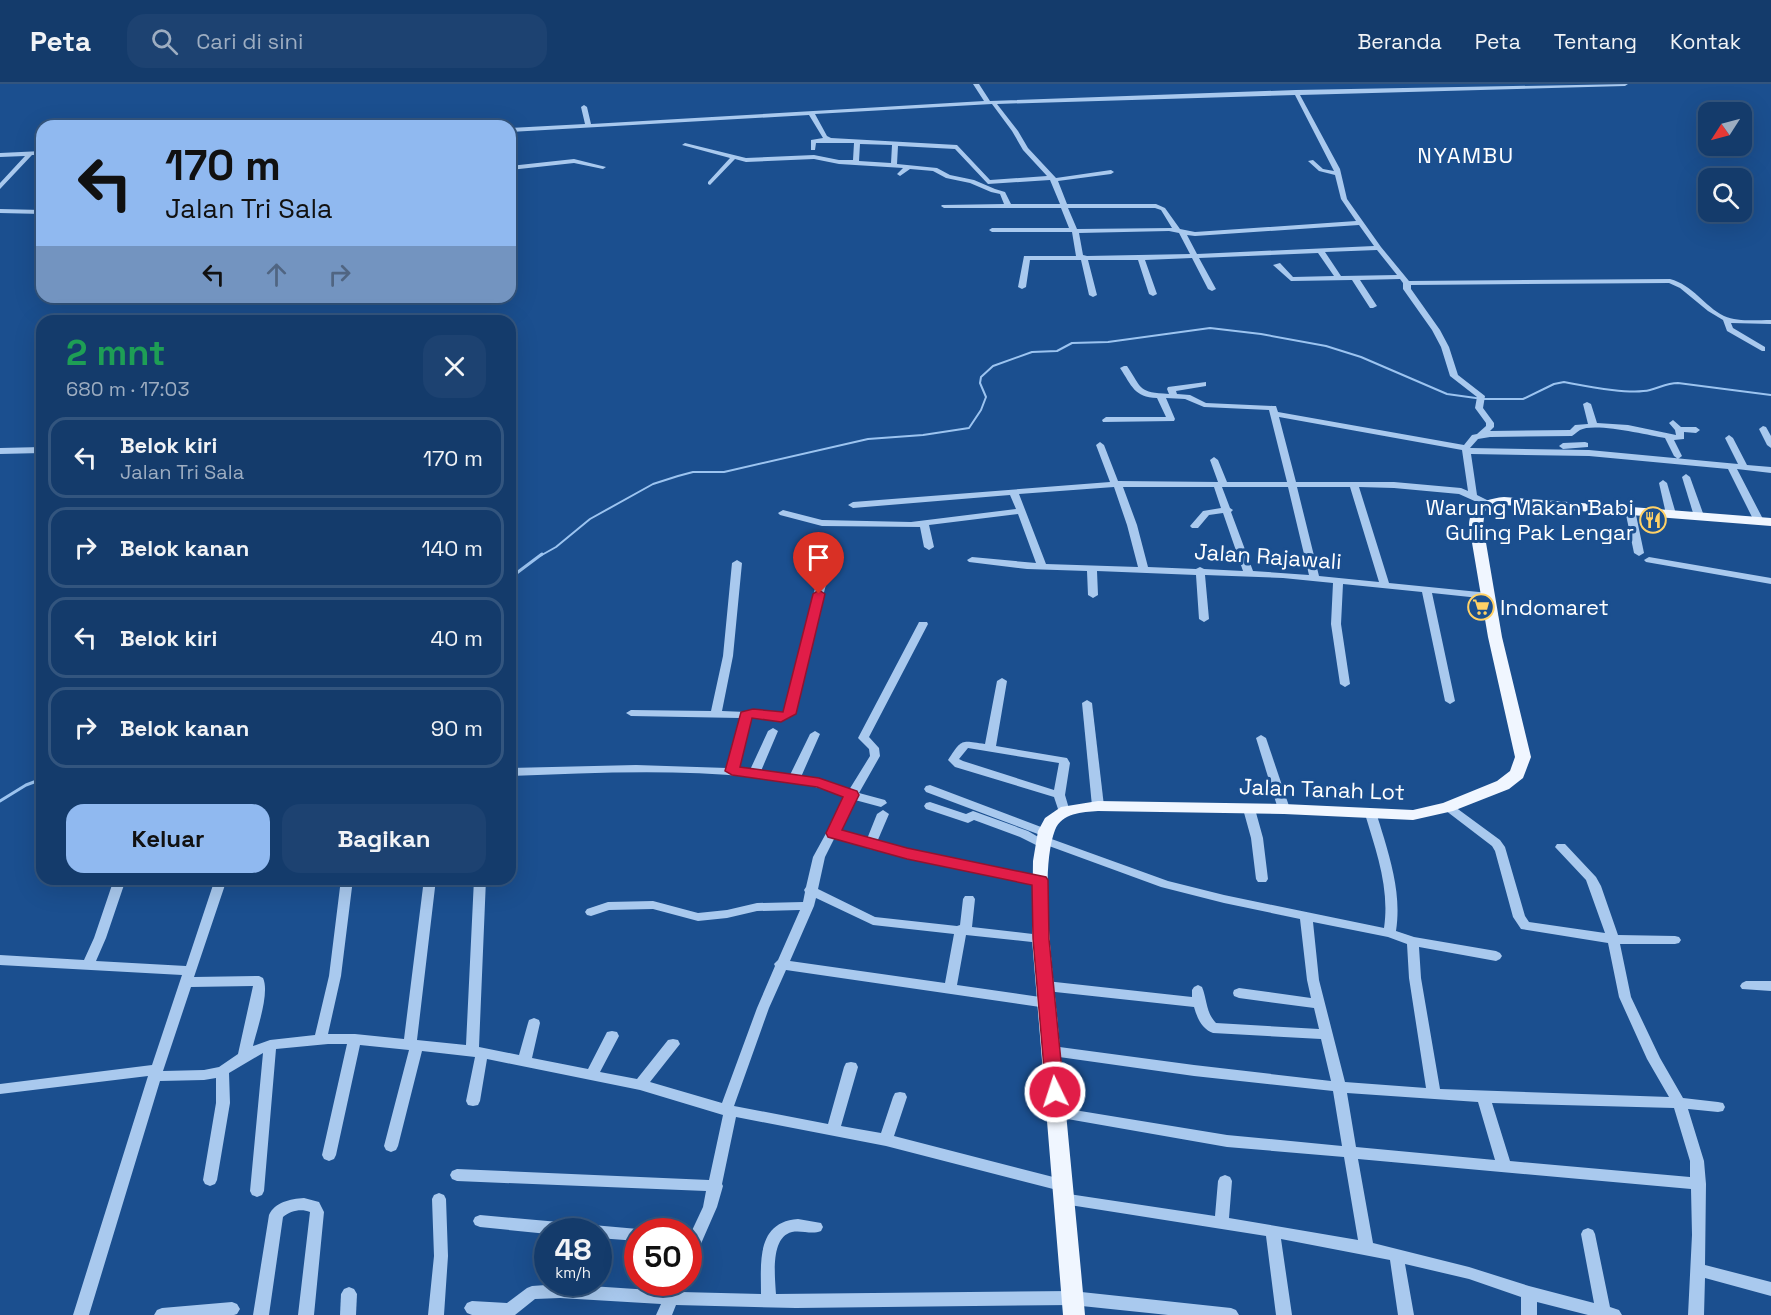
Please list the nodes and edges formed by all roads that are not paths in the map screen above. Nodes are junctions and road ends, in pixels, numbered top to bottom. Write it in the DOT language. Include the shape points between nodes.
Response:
graph roads {
  1 [pos="976,84"];
  2 [pos="1625,84"];
  3 [pos="1296,92"];
  4 [pos="991,102"];
  5 [pos="584,107"];
  6 [pos="811,112"];
  7 [pos="588,125"];
  8 [pos="516,130"];
  9 [pos="829,140"];
  10 [pos="857,142"];
  11 [pos="895,144"];
  12 [pos="20,145"];
  13 [pos="685,145"];
  14 [pos="813,149"];
  15 [pos="31,153"];
  16 [pos="36,153"];
  17 [pos="12,154"];
  18 [pos="0,155"];
  19 [pos="733,158"];
  20 [pos="1311,161"];
  21 [pos="853,163"];
  22 [pos="894,165"];
  23 [pos="516,167"];
  24 [pos="603,167"];
  25 [pos="908,167"];
  26 [pos="1111,172"];
  27 [pos="900,174"];
  28 [pos="1339,174"];
  29 [pos="1053,179"];
  30 [pos="710,183"];
  31 [pos="0,188"];
  32 [pos="944,206"];
  33 [pos="1009,207"];
  34 [pos="1066,207"];
  35 [pos="0,211"];
  36 [pos="36,212"];
  37 [pos="1360,223"];
  38 [pos="992,230"];
  39 [pos="1074,231"];
  40 [pos="1180,231"];
  41 [pos="1379,248"];
  42 [pos="1320,251"];
  43 [pos="1193,256"];
  44 [pos="1082,257"];
  45 [pos="1141,258"];
  46 [pos="1276,265"];
  47 [pos="1354,277"];
  48 [pos="1339,278"];
  49 [pos="1404,280"];
  50 [pos="1022,287"];
  51 [pos="1212,290"];
  52 [pos="1153,294"];
  53 [pos="1093,295"];
  54 [pos="1373,306"];
  55 [pos="1726,319"];
  56 [pos="1771,322"];
  57 [pos="1762,349"];
  58 [pos="1124,368"];
  59 [pos="1164,382"];
  60 [pos="1203,384"];
  61 [pos="1172,393"];
  62 [pos="1161,397"];
  63 [pos="1587,404"];
  64 [pos="1276,414"];
  65 [pos="1106,420"];
  66 [pos="1593,426"];
  67 [pos="1696,430"];
  68 [pos="1766,433"];
  69 [pos="1501,434"];
  70 [pos="1527,434"];
  71 [pos="1553,434"];
  72 [pos="1481,435"];
  73 [pos="1668,436"];
  74 [pos="1729,438"];
  75 [pos="1100,445"];
  76 [pos="1585,445"];
  77 [pos="1771,445"];
  78 [pos="1510,449"];
  79 [pos="36,450"];
  80 [pos="1466,450"];
  81 [pos="1538,450"];
  82 [pos="0,451"];
  83 [pos="1678,456"];
  84 [pos="1214,460"];
  85 [pos="1731,466"];
  86 [pos="1743,467"];
  87 [pos="1771,470"];
  88 [pos="1686,477"];
  89 [pos="1663,483"];
  90 [pos="1117,484"];
  91 [pos="1220,484"];
  92 [pos="1294,484"];
  93 [pos="1353,484"];
  94 [pos="1014,493"];
  95 [pos="1473,495"];
  96 [pos="1488,504"];
  97 [pos="853,505"];
  98 [pos="1228,510"];
  99 [pos="1630,510"];
  100 [pos="1020,511"];
  101 [pos="783,513"];
  102 [pos="1671,514"];
  103 [pos="1699,516"];
  104 [pos="1765,522"];
  105 [pos="924,524"];
  106 [pos="1195,526"];
  107 [pos="928,547"];
  108 [pos="1639,553"];
  109 [pos="972,560"];
  110 [pos="1648,560"];
  111 [pos="737,564"];
  112 [pos="1042,566"];
  113 [pos="1092,567"];
  114 [pos="1143,568"];
  115 [pos="1200,570"];
  116 [pos="824,573"];
  117 [pos="1249,573"];
  118 [pos="1727,574"];
  119 [pos="1315,578"];
  120 [pos="1760,579"];
  121 [pos="1338,581"];
  122 [pos="1771,581"];
  123 [pos="1385,585"];
  124 [pos="1726,585"];
  125 [pos="1426,590"];
  126 [pos="1760,593"];
  127 [pos="1093,595"];
  128 [pos="1490,596"];
  129 [pos="1204,619"];
  130 [pos="923,624"];
  131 [pos="1002,681"];
  132 [pos="1345,684"];
  133 [pos="1450,701"];
  134 [pos="1087,703"];
  135 [pos="631,713"];
  136 [pos="716,714"];
  137 [pos="746,715"];
  138 [pos="773,731"];
  139 [pos="815,734"];
  140 [pos="1261,738"];
  141 [pos="990,747"];
  142 [pos="732,771"];
  143 [pos="516,772"];
  144 [pos="754,774"];
  145 [pos="794,779"];
  146 [pos="930,789"];
  147 [pos="852,795"];
  148 [pos="1059,795"];
  149 [pos="930,806"];
  150 [pos="1098,806"];
  151 [pos="1447,807"];
  152 [pos="1249,809"];
  153 [pos="1284,809"];
  154 [pos="1064,812"];
  155 [pos="1371,814"];
  156 [pos="834,833"];
  157 [pos="1044,839"];
  158 [pos="870,845"];
  159 [pos="1561,847"];
  160 [pos="1262,879"];
  161 [pos="1040,880"];
  162 [pos="118,885"];
  163 [pos="218,885"];
  164 [pos="346,885"];
  165 [pos="429,885"];
  166 [pos="480,885"];
  167 [pos="810,890"];
  168 [pos="969,899"];
  169 [pos="808,906"];
  170 [pos="591,912"];
  171 [pos="1306,916"];
  172 [pos="964,930"];
  173 [pos="1389,933"];
  174 [pos="1041,939"];
  175 [pos="1613,939"];
  176 [pos="1675,940"];
  177 [pos="1413,941"];
  178 [pos="1496,956"];
  179 [pos="0,960"];
  180 [pos="780,964"];
  181 [pos="88,965"];
  182 [pos="188,976"];
  183 [pos="1046,986"];
  184 [pos="1746,986"];
  185 [pos="1771,987"];
  186 [pos="950,990"];
  187 [pos="1239,993"];
  188 [pos="1047,1003"];
  189 [pos="1319,1004"];
  190 [pos="534,1023"];
  191 [pos="1327,1034"];
  192 [pos="612,1036"];
  193 [pos="320,1040"];
  194 [pos="355,1040"];
  195 [pos="673,1044"];
  196 [pos="413,1045"];
  197 [pos="270,1046"];
  198 [pos="1052,1050"];
  199 [pos="477,1051"];
  200 [pos="244,1058"];
  201 [pos="525,1060"];
  202 [pos="851,1067"];
  203 [pos="222,1071"];
  204 [pos="156,1073"];
  205 [pos="592,1075"];
  206 [pos="640,1085"];
  207 [pos="1339,1086"];
  208 [pos="0,1089"];
  209 [pos="1434,1094"];
  210 [pos="1483,1096"];
  211 [pos="900,1097"];
  212 [pos="472,1101"];
  213 [pos="1679,1103"];
  214 [pos="1718,1107"];
  215 [pos="728,1111"];
  216 [pos="1056,1112"];
  217 [pos="833,1130"];
  218 [pos="885,1140"];
  219 [pos="391,1146"];
  220 [pos="1348,1150"];
  221 [pos="329,1155"];
  222 [pos="1504,1165"];
  223 [pos="457,1175"];
  224 [pos="210,1180"];
  225 [pos="1225,1181"];
  226 [pos="1699,1184"];
  227 [pos="716,1186"];
  228 [pos="257,1191"];
  229 [pos="1062,1192"];
  230 [pos="439,1200"];
  231 [pos="480,1221"];
  232 [pos="702,1222"];
  233 [pos="1221,1224"];
  234 [pos="534,1226"];
  235 [pos="816,1227"];
  236 [pos="1273,1231"];
  237 [pos="1588,1234"];
  238 [pos="1367,1248"];
  239 [pos="1397,1257"];
  240 [pos="1698,1270"];
  241 [pos="1771,1289"];
  242 [pos="1528,1293"];
  243 [pos="349,1294"];
  244 [pos="670,1298"];
  245 [pos="1072,1298"];
  246 [pos="768,1299"];
  247 [pos="472,1308"];
  248 [pos="232,1309"];
  249 [pos="1608,1314"];
  250 [pos="81,1315"];
  251 [pos="162,1315"];
  252 [pos="261,1315"];
  253 [pos="306,1315"];
  254 [pos="348,1315"];
  255 [pos="436,1315"];
  256 [pos="664,1315"];
  257 [pos="1074,1315"];
  258 [pos="1231,1315"];
  259 [pos="1284,1315"];
  260 [pos="1406,1315"];
  261 [pos="1528,1315"];
  262 [pos="1696,1315"];
  1 -- 4 [label="street"];
  2 -- 3 [label="street"];
  3 -- 4 [label="street"];
  3 -- 28 [label="street"];
  4 -- 6 [label="street"];
  4 -- 29 [label="street"];
  5 -- 7 [label="street"];
  6 -- 7 [label="street"];
  6 -- 9 [label="street"];
  7 -- 8 [label="street"];
  9 -- 10 [label="street"];
  9 -- 14 [label="street" via="813,141"];
  10 -- 11 [label="street"];
  10 -- 21 [label="street"];
  11 -- 22 [label="street"];
  11 -- 29 [label="street" via="957,147 988,182"];
  12 -- 17 [label="street"];
  13 -- 19 [label="street"];
  15 -- 16 [label="street"];
  15 -- 17 [label="street"];
  15 -- 31 [label="street"];
  17 -- 18 [label="street"];
  19 -- 21 [label="street" via="752,161 814,157"];
  19 -- 30 [label="street"];
  20 -- 28 [label="street" via="1325,171"];
  21 -- 22 [label="street"];
  22 -- 25 [label="street"];
  23 -- 24 [label="street" via="574,160"];
  25 -- 27 [label="street"];
  25 -- 33 [label="street" via="935,169 948,177 1003,193"];
  26 -- 29 [label="street"];
  28 -- 37 [label="street" via="1342,191"];
  29 -- 34 [label="street"];
  32 -- 33 [label="street"];
  33 -- 34 [label="street"];
  34 -- 39 [label="street"];
  34 -- 40 [label="street" via="1156,206"];
  35 -- 36 [label="street"];
  37 -- 40 [label="street" via="1195,234"];
  37 -- 41 [label="street"];
  38 -- 39 [label="street"];
  39 -- 40 [label="street"];
  39 -- 44 [label="street"];
  40 -- 43 [label="street"];
  41 -- 42 [label="street"];
  41 -- 49 [label="street"];
  42 -- 43 [label="street"];
  42 -- 48 [label="street"];
  43 -- 45 [label="street"];
  43 -- 51 [label="street"];
  44 -- 45 [label="street"];
  44 -- 50 [label="street" via="1027,258"];
  44 -- 53 [label="street"];
  45 -- 52 [label="street"];
  46 -- 48 [label="street" via="1293,283"];
  47 -- 48 [label="street"];
  47 -- 49 [label="street"];
  47 -- 54 [label="street"];
  49 -- 55 [label="street" via="1670,281"];
  49 -- 72 [label="street" via="1445,347 1454,376 1481,400 1479,408 1490,427"];
  55 -- 56 [label="street"];
  55 -- 57 [label="street" via="1730,329"];
  58 -- 62 [label="street" via="1139,391"];
  59 -- 61 [label="street"];
  60 -- 61 [label="street"];
  61 -- 62 [label="street"];
  61 -- 64 [label="street" via="1204,405 1274,408"];
  62 -- 65 [label="street" via="1171,419"];
  63 -- 66 [label="street"];
  64 -- 80 [label="street"];
  64 -- 92 [label="street"];
  66 -- 71 [label="street"];
  66 -- 73 [label="street" via="1649,429"];
  67 -- 73 [label="street" via="1676,426 1681,437"];
  68 -- 77 [label="street"];
  69 -- 70 [label="street"];
  69 -- 72 [label="street"];
  69 -- 78 [label="street"];
  70 -- 71 [label="street"];
  70 -- 81 [label="street"];
  71 -- 76 [label="street" via="1564,447"];
  72 -- 80 [label="street" via="1472,439"];
  73 -- 83 [label="street"];
  74 -- 86 [label="street"];
  75 -- 90 [label="street"];
  79 -- 82 [label="street"];
  80 -- 85 [label="street" via="1578,453"];
  80 -- 95 [label="street"];
  84 -- 91 [label="street"];
  85 -- 86 [label="street"];
  85 -- 104 [label="street"];
  86 -- 87 [label="street"];
  88 -- 103 [label="street"];
  89 -- 102 [label="street"];
  90 -- 91 [label="street"];
  90 -- 94 [label="street"];
  90 -- 114 [label="street"];
  91 -- 92 [label="street"];
  91 -- 98 [label="street"];
  92 -- 93 [label="street"];
  92 -- 119 [label="street"];
  93 -- 95 [label="street"];
  93 -- 123 [label="street"];
  94 -- 97 [label="street"];
  94 -- 100 [label="street"];
  95 -- 96 [label="street"];
  96 -- 99 [label="main road" via="1504,501"];
  96 -- 128 [label="main road, Jalan Tanah Lot" via="1475,516"];
  98 -- 106 [label="street" via="1206,513"];
  98 -- 117 [label="street"];
  99 -- 102 [label="main road"];
  99 -- 108 [label="street"];
  100 -- 105 [label="street"];
  100 -- 112 [label="street"];
  101 -- 105 [label="street" via="822,523"];
  102 -- 103 [label="main road"];
  103 -- 104 [label="main road"];
  105 -- 107 [label="street"];
  109 -- 112 [label="street, Jalan Rajawali"];
  110 -- 118 [label="street" via="1698,574"];
  111 -- 136 [label="street" via="728,656"];
  112 -- 113 [label="street, Jalan Rajawali"];
  113 -- 114 [label="street, Jalan Rajawali"];
  113 -- 127 [label="street"];
  114 -- 115 [label="street, Jalan Rajawali"];
  115 -- 117 [label="street, Jalan Rajawali"];
  115 -- 129 [label="street"];
  116 -- 137 [label="street" via="789,714 781,718"];
  117 -- 119 [label="street, Jalan Rajawali"];
  118 -- 120 [label="street"];
  118 -- 124 [label="street"];
  119 -- 121 [label="street, Jalan Rajawali"];
  120 -- 122 [label="street"];
  120 -- 126 [label="street"];
  121 -- 123 [label="street, Jalan Rajawali"];
  121 -- 132 [label="street" via="1336,624"];
  123 -- 125 [label="street, Jalan Rajawali"];
  125 -- 128 [label="street, Jalan Rajawali"];
  125 -- 133 [label="street"];
  128 -- 151 [label="main road, Jalan Tanah Lot" via="1522,763 1517,774 1503,785"];
  130 -- 147 [label="street" via="864,735 876,752"];
  131 -- 141 [label="street"];
  134 -- 150 [label="street"];
  135 -- 136 [label="street"];
  136 -- 137 [label="street"];
  137 -- 142 [label="street"];
  138 -- 144 [label="street"];
  139 -- 145 [label="street"];
  140 -- 153 [label="street"];
  141 -- 148 [label="street" via="1063,759"];
  141 -- 148 [label="street" via="963,744 954,761"];
  142 -- 143 [label="street" via="653,767"];
  142 -- 144 [label="street"];
  144 -- 145 [label="street"];
  145 -- 147 [label="street"];
  146 -- 157 [label="street"];
  147 -- 156 [label="street"];
  147 -- 158 [label="street" via="882,809"];
  148 -- 154 [label="street"];
  149 -- 157 [label="street" via="968,819 973,815"];
  150 -- 152 [label="main road, Jalan Tanah Lot"];
  150 -- 154 [label="main road, Jalan Tanah Lot"];
  151 -- 155 [label="main road, Jalan Tanah Lot" via="1413,815"];
  151 -- 175 [label="street" via="1501,850 1519,917 1525,926"];
  152 -- 153 [label="main road, Jalan Tanah Lot"];
  152 -- 160 [label="street"];
  153 -- 155 [label="main road, Jalan Tanah Lot"];
  154 -- 157 [label="main road" via="1052,821"];
  155 -- 173 [label="street" via="1392,891 1394,913"];
  156 -- 158 [label="street"];
  156 -- 167 [label="street" via="819,857"];
  157 -- 161 [label="main road"];
  157 -- 171 [label="street" via="1165,884"];
  158 -- 161 [label="street"];
  159 -- 175 [label="street" via="1590,877"];
  161 -- 174 [label="main road"];
  162 -- 181 [label="street"];
  163 -- 182 [label="street"];
  164 -- 193 [label="street" via="334,982"];
  165 -- 196 [label="street"];
  166 -- 199 [label="street"];
  167 -- 169 [label="street"];
  167 -- 172 [label="street" via="873,921"];
  168 -- 172 [label="street"];
  169 -- 170 [label="street" via="757,907 710,917 644,905 608,906"];
  169 -- 180 [label="street"];
  171 -- 173 [label="street"];
  171 -- 189 [label="street"];
  172 -- 174 [label="street"];
  172 -- 186 [label="street"];
  173 -- 177 [label="street"];
  174 -- 183 [label="main road"];
  175 -- 176 [label="street"];
  175 -- 213 [label="street" via="1625,997"];
  177 -- 178 [label="street"];
  177 -- 209 [label="street" via="1415,978"];
  179 -- 181 [label="street"];
  180 -- 186 [label="street"];
  180 -- 215 [label="street"];
  181 -- 182 [label="street"];
  182 -- 200 [label="street" via="260,981"];
  182 -- 204 [label="street"];
  183 -- 188 [label="main road"];
  183 -- 191 [label="street" via="1198,996 1213,1028"];
  184 -- 185 [label="street"];
  186 -- 188 [label="street"];
  187 -- 189 [label="street"];
  188 -- 198 [label="main road"];
  189 -- 191 [label="street"];
  190 -- 201 [label="street"];
  191 -- 207 [label="street"];
  192 -- 205 [label="street"];
  193 -- 194 [label="street"];
  193 -- 197 [label="street"];
  194 -- 196 [label="street"];
  194 -- 221 [label="street"];
  195 -- 206 [label="street"];
  196 -- 199 [label="street"];
  196 -- 219 [label="street"];
  197 -- 200 [label="street"];
  197 -- 228 [label="street"];
  198 -- 207 [label="street" via="1219,1074"];
  198 -- 216 [label="main road"];
  199 -- 201 [label="street"];
  199 -- 212 [label="street"];
  200 -- 203 [label="street"];
  201 -- 205 [label="street"];
  202 -- 217 [label="street"];
  203 -- 204 [label="street" via="204,1076"];
  203 -- 224 [label="street" via="223,1103"];
  204 -- 208 [label="street"];
  204 -- 250 [label="street"];
  205 -- 206 [label="street"];
  206 -- 215 [label="street"];
  207 -- 209 [label="street"];
  207 -- 220 [label="street"];
  209 -- 210 [label="street"];
  210 -- 213 [label="street"];
  210 -- 222 [label="street"];
  211 -- 218 [label="street"];
  213 -- 214 [label="street"];
  213 -- 226 [label="street" via="1697,1161"];
  215 -- 217 [label="street"];
  215 -- 227 [label="street"];
  216 -- 220 [label="street" via="1196,1137"];
  216 -- 229 [label="main road"];
  217 -- 218 [label="street"];
  218 -- 229 [label="street"];
  220 -- 222 [label="street"];
  220 -- 238 [label="street"];
  222 -- 226 [label="street"];
  223 -- 227 [label="street"];
  225 -- 233 [label="street"];
  226 -- 240 [label="street"];
  227 -- 232 [label="street"];
  229 -- 233 [label="street"];
  229 -- 245 [label="main road"];
  230 -- 255 [label="street" via="441,1256"];
  231 -- 234 [label="street"];
  233 -- 236 [label="street"];
  235 -- 246 [label="street" via="786,1227 773,1237"];
  236 -- 238 [label="street"];
  236 -- 259 [label="street"];
  237 -- 249 [label="street"];
  238 -- 239 [label="street"];
  239 -- 242 [label="street"];
  239 -- 260 [label="street"];
  240 -- 241 [label="street"];
  240 -- 262 [label="street"];
  242 -- 249 [label="street"];
  242 -- 261 [label="street"];
  243 -- 254 [label="street"];
  244 -- 246 [label="street"];
  244 -- 247 [label="street" via="537,1292 510,1310"];
  244 -- 256 [label="street"];
  245 -- 246 [label="street"];
  245 -- 257 [label="main road"];
  245 -- 258 [label="street"];
  248 -- 251 [label="street"];
  252 -- 253 [label="street" via="276,1215 283,1208 309,1204 317,1212"];
}
